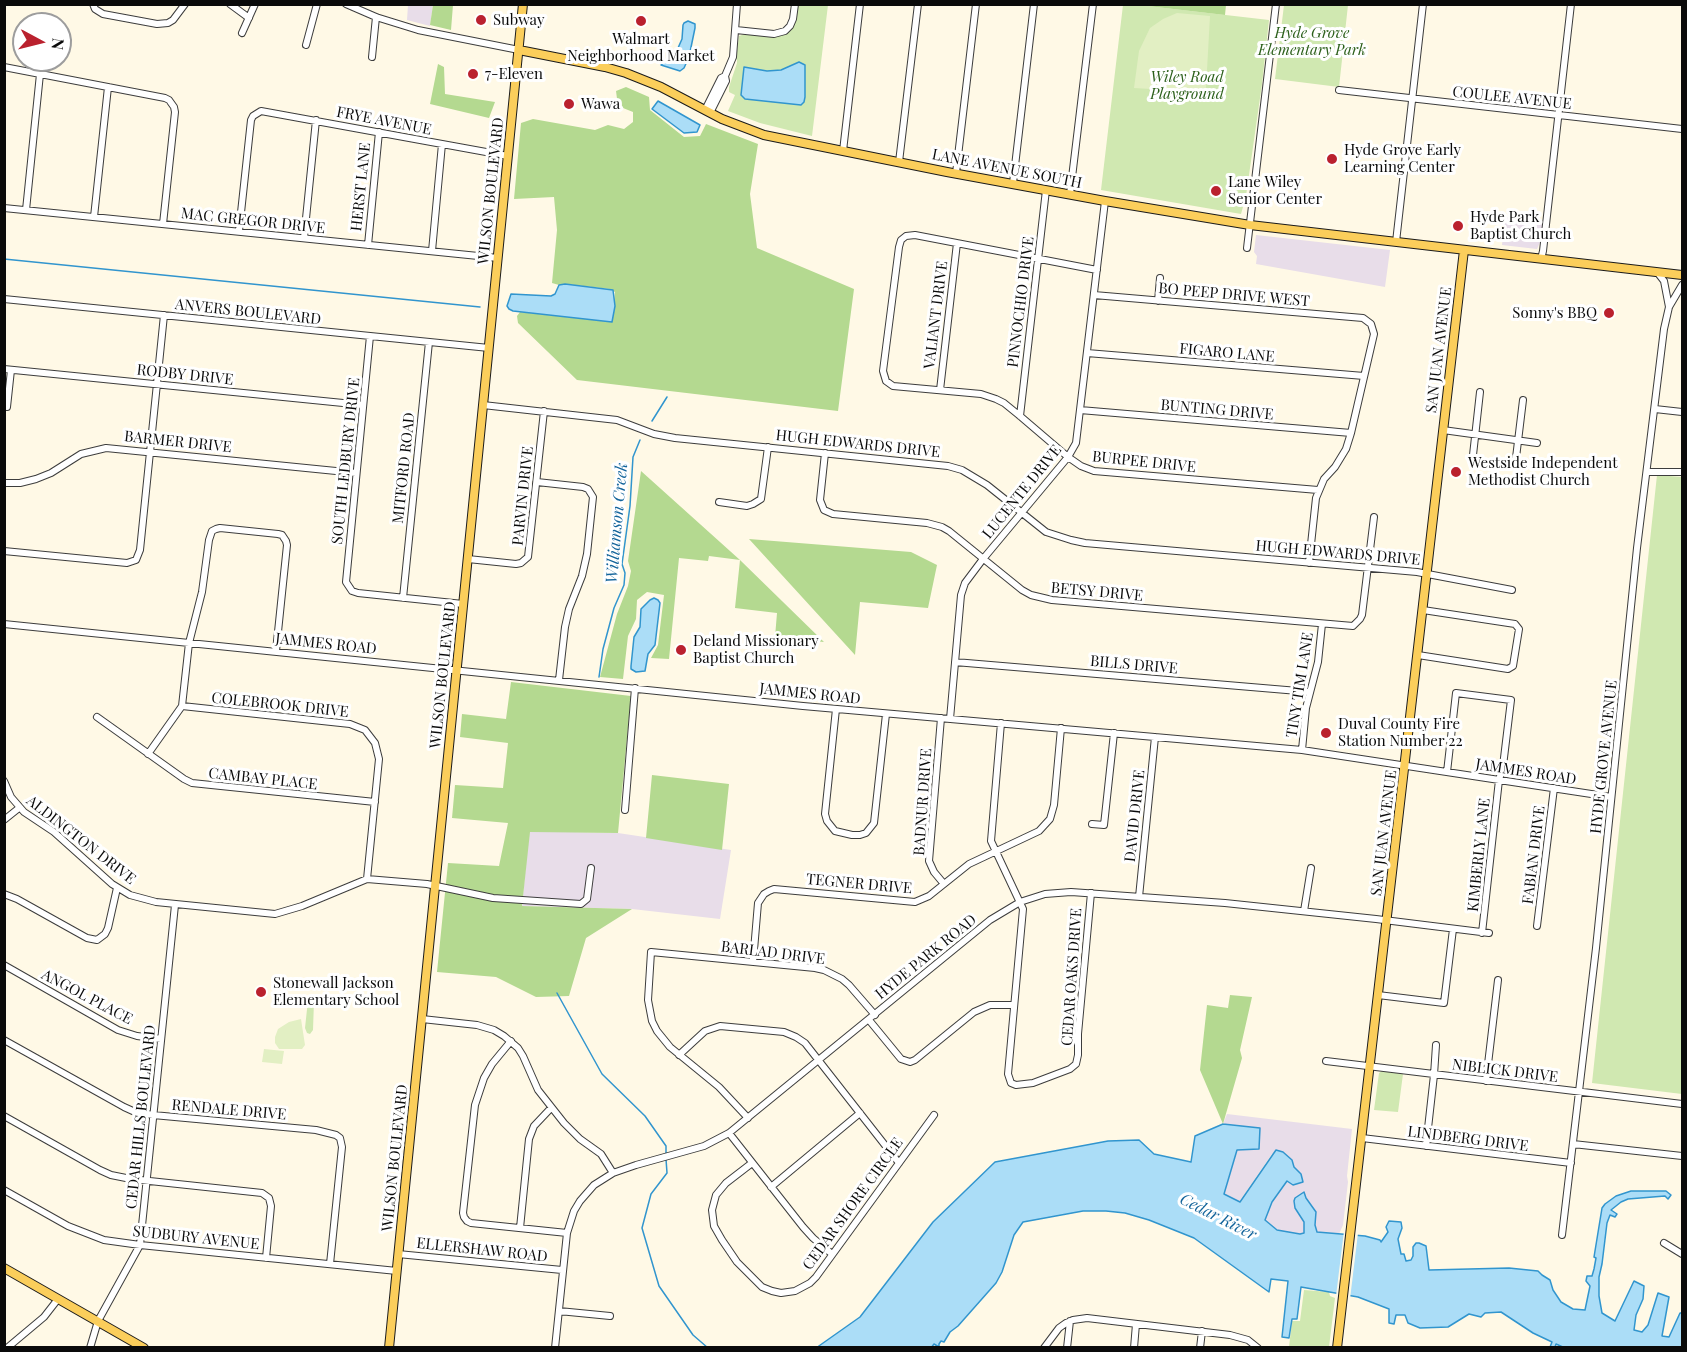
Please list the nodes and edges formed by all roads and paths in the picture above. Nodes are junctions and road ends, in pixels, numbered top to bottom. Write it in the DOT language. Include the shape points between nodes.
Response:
graph roads {
  1 [pos="185,4"];
  2 [pos="230,4"];
  3 [pos="255,4"];
  4 [pos="317,4"];
  5 [pos="346,4"];
  6 [pos="523,4"];
  7 [pos="737,4"];
  8 [pos="795,4"];
  9 [pos="860,4"];
  10 [pos="918,4"];
  11 [pos="976,4"];
  12 [pos="1034,4"];
  13 [pos="1093,4"];
  14 [pos="1276,4"];
  15 [pos="1423,4"];
  16 [pos="1571,4"];
  17 [pos="94,7"];
  18 [pos="376,17"];
  19 [pos="249,18"];
  20 [pos="736,30"];
  21 [pos="242,33"];
  22 [pos="306,45"];
  23 [pos="519,50"];
  24 [pos="372,57"];
  25 [pos="4,68"];
  26 [pos="40,74"];
  27 [pos="108,87"];
  28 [pos="1340,90"];
  29 [pos="1412,98"];
  30 [pos="708,111"];
  31 [pos="1559,115"];
  32 [pos="316,120"];
  33 [pos="1683,129"];
  34 [pos="379,132"];
  35 [pos="442,144"];
  36 [pos="843,151"];
  37 [pos="508,156"];
  38 [pos="899,162"];
  39 [pos="956,173"];
  40 [pos="1013,183"];
  41 [pos="1046,190"];
  42 [pos="1070,194"];
  43 [pos="1105,201"];
  44 [pos="4,208"];
  45 [pos="26,210"];
  46 [pos="94,217"];
  47 [pos="163,224"];
  48 [pos="1250,225"];
  49 [pos="239,231"];
  50 [pos="304,238"];
  51 [pos="1396,242"];
  52 [pos="957,243"];
  53 [pos="368,245"];
  54 [pos="1247,248"];
  55 [pos="1464,250"];
  56 [pos="432,251"];
  57 [pos="498,258"];
  58 [pos="1038,259"];
  59 [pos="1541,259"];
  60 [pos="1096,270"];
  61 [pos="1656,272"];
  62 [pos="1683,275"];
  63 [pos="1160,278"];
  64 [pos="1683,285"];
  65 [pos="1094,295"];
  66 [pos="4,299"];
  67 [pos="1158,301"];
  68 [pos="1669,307"];
  69 [pos="164,315"];
  70 [pos="370,336"];
  71 [pos="429,342"];
  72 [pos="489,348"];
  73 [pos="1087,353"];
  74 [pos="8,369"];
  75 [pos="1364,376"];
  76 [pos="157,384"];
  77 [pos="940,390"];
  78 [pos="1480,392"];
  79 [pos="1523,399"];
  80 [pos="363,405"];
  81 [pos="483,405"];
  82 [pos="7,407"];
  83 [pos="1655,409"];
  84 [pos="1080,410"];
  85 [pos="543,411"];
  86 [pos="1683,412"];
  87 [pos="1020,416"];
  88 [pos="1443,430"];
  89 [pos="1351,434"];
  90 [pos="1476,435"];
  91 [pos="1518,440"];
  92 [pos="1537,443"];
  93 [pos="768,447"];
  94 [pos="150,452"];
  95 [pos="825,453"];
  96 [pos="1473,455"];
  97 [pos="1068,457"];
  98 [pos="1515,466"];
  99 [pos="1647,472"];
  100 [pos="1683,472"];
  101 [pos="356,473"];
  102 [pos="537,482"];
  103 [pos="4,483"];
  104 [pos="1318,490"];
  105 [pos="719,502"];
  106 [pos="1021,513"];
  107 [pos="1374,517"];
  108 [pos="4,551"];
  109 [pos="468,559"];
  110 [pos="982,559"];
  111 [pos="1310,563"];
  112 [pos="1368,567"];
  113 [pos="1427,573"];
  114 [pos="1512,590"];
  115 [pos="404,598"];
  116 [pos="463,604"];
  117 [pos="1423,610"];
  118 [pos="4,624"];
  119 [pos="1322,624"];
  120 [pos="189,643"];
  121 [pos="276,651"];
  122 [pos="1418,655"];
  123 [pos="955,662"];
  124 [pos="456,670"];
  125 [pos="559,680"];
  126 [pos="635,688"];
  127 [pos="1310,692"];
  128 [pos="182,706"];
  129 [pos="836,709"];
  130 [pos="886,714"];
  131 [pos="97,717"];
  132 [pos="941,718"];
  133 [pos="950,719"];
  134 [pos="1001,723"];
  135 [pos="1061,728"];
  136 [pos="1114,733"];
  137 [pos="1155,737"];
  138 [pos="1302,750"];
  139 [pos="148,754"];
  140 [pos="1405,766"];
  141 [pos="1447,772"];
  142 [pos="1499,780"];
  143 [pos="4,781"];
  144 [pos="1554,788"];
  145 [pos="1611,797"];
  146 [pos="375,802"];
  147 [pos="19,807"];
  148 [pos="625,810"];
  149 [pos="4,820"];
  150 [pos="1092,824"];
  151 [pos="996,851"];
  152 [pos="591,868"];
  153 [pos="1311,868"];
  154 [pos="367,879"];
  155 [pos="944,884"];
  156 [pos="435,886"];
  157 [pos="117,888"];
  158 [pos="1091,893"];
  159 [pos="4,894"];
  160 [pos="1138,897"];
  161 [pos="1020,902"];
  162 [pos="175,905"];
  163 [pos="1304,911"];
  164 [pos="1387,920"];
  165 [pos="1537,926"];
  166 [pos="1453,929"];
  167 [pos="1485,933"];
  168 [pos="753,962"];
  169 [pos="4,965"];
  170 [pos="1498,980"];
  171 [pos="1378,995"];
  172 [pos="1014,1005"];
  173 [pos="875,1015"];
  174 [pos="422,1019"];
  175 [pos="869,1020"];
  176 [pos="161,1039"];
  177 [pos="4,1040"];
  178 [pos="511,1041"];
  179 [pos="1436,1045"];
  180 [pos="679,1055"];
  181 [pos="1326,1060"];
  182 [pos="819,1061"];
  183 [pos="1370,1066"];
  184 [pos="1434,1075"];
  185 [pos="1486,1081"];
  186 [pos="1580,1092"];
  187 [pos="1683,1104"];
  188 [pos="551,1108"];
  189 [pos="860,1113"];
  190 [pos="153,1115"];
  191 [pos="934,1115"];
  192 [pos="4,1116"];
  193 [pos="748,1118"];
  194 [pos="729,1133"];
  195 [pos="1362,1138"];
  196 [pos="1573,1144"];
  197 [pos="1426,1146"];
  198 [pos="1683,1156"];
  199 [pos="752,1162"];
  200 [pos="899,1163"];
  201 [pos="1571,1163"];
  202 [pos="613,1173"];
  203 [pos="147,1181"];
  204 [pos="771,1186"];
  205 [pos="4,1190"];
  206 [pos="520,1228"];
  207 [pos="567,1233"];
  208 [pos="1562,1235"];
  209 [pos="1664,1243"];
  210 [pos="140,1245"];
  211 [pos="398,1254"];
  212 [pos="832,1254"];
  213 [pos="1683,1254"];
  214 [pos="266,1258"];
  215 [pos="330,1264"];
  216 [pos="4,1268"];
  217 [pos="562,1270"];
  218 [pos="397,1271"];
  219 [pos="58,1299"];
  220 [pos="559,1311"];
  221 [pos="610,1316"];
  222 [pos="98,1321"];
  223 [pos="1070,1321"];
  224 [pos="1136,1324"];
  225 [pos="1202,1331"];
  226 [pos="7,1347"];
  227 [pos="90,1347"];
  228 [pos="144,1347"];
  229 [pos="389,1347"];
  230 [pos="555,1347"];
  231 [pos="1044,1347"];
  232 [pos="1066,1347"];
  233 [pos="1134,1347"];
  234 [pos="1200,1347"];
  235 [pos="1258,1347"];
  236 [pos="1337,1347"];
  1 -- 17 [label="street" via="173,20 162,24 103,14"];
  2 -- 19 [label="street"];
  3 -- 19 [label="street"];
  4 -- 22 [label="street"];
  5 -- 18 [label="street, LANE AVENUE SOUTH"];
  6 -- 23 [label="main road, WILSON BOULEVARD"];
  7 -- 20 [label="street"];
  8 -- 20 [label="street" via="793,19 785,31 774,34"];
  9 -- 36 [label="street"];
  10 -- 38 [label="street"];
  11 -- 39 [label="street"];
  12 -- 40 [label="street"];
  13 -- 42 [label="street"];
  14 -- 48 [label="street"];
  15 -- 29 [label="street"];
  16 -- 31 [label="street"];
  18 -- 23 [label="street, LANE AVENUE SOUTH" via="418,30"];
  18 -- 24 [label="street"];
  19 -- 21 [label="street"];
  20 -- 30 [label="street" via="726,81"];
  23 -- 30 [label="main road, LANE AVENUE SOUTH" via="626,73"];
  23 -- 37 [label="main road, WILSON BOULEVARD"];
  25 -- 26 [label="street"];
  26 -- 27 [label="street"];
  26 -- 45 [label="street"];
  27 -- 46 [label="street"];
  27 -- 47 [label="street" via="165,98 172,103 175,112"];
  28 -- 29 [label="street, COULEE AVENUE"];
  29 -- 31 [label="street, COULEE AVENUE"];
  29 -- 51 [label="street"];
  30 -- 36 [label="main road, LANE AVENUE SOUTH" via="764,135"];
  31 -- 33 [label="street, COULEE AVENUE"];
  31 -- 59 [label="street"];
  32 -- 34 [label="street, FRYE AVENUE"];
  32 -- 49 [label="street, FRYE AVENUE" via="266,111 256,113 251,120"];
  32 -- 50 [label="street"];
  34 -- 35 [label="street, FRYE AVENUE"];
  34 -- 53 [label="street, HERST LANE"];
  35 -- 37 [label="street, FRYE AVENUE"];
  35 -- 56 [label="street"];
  36 -- 38 [label="main road, LANE AVENUE SOUTH"];
  37 -- 57 [label="main road, WILSON BOULEVARD"];
  38 -- 39 [label="main road, LANE AVENUE SOUTH"];
  39 -- 40 [label="main road, LANE AVENUE SOUTH"];
  40 -- 41 [label="main road, LANE AVENUE SOUTH"];
  41 -- 42 [label="main road, LANE AVENUE SOUTH"];
  41 -- 58 [label="street, PINNOCHIO DRIVE"];
  42 -- 43 [label="main road, LANE AVENUE SOUTH"];
  43 -- 48 [label="main road, LANE AVENUE SOUTH"];
  43 -- 60 [label="street, LUCENTE DRIVE"];
  44 -- 45 [label="street, MAC GREGOR DRIVE"];
  45 -- 46 [label="street, MAC GREGOR DRIVE"];
  46 -- 47 [label="street, MAC GREGOR DRIVE"];
  47 -- 49 [label="street, MAC GREGOR DRIVE"];
  48 -- 51 [label="main road, LANE AVENUE SOUTH"];
  48 -- 54 [label="street"];
  49 -- 50 [label="street, MAC GREGOR DRIVE"];
  50 -- 53 [label="street, MAC GREGOR DRIVE"];
  51 -- 55 [label="main road, LANE AVENUE SOUTH"];
  52 -- 58 [label="street"];
  52 -- 77 [label="street, VALIANT DRIVE"];
  52 -- 77 [label="street, BURPEE DRIVE" via="915,235 906,236 898,247 886,381 893,386"];
  53 -- 56 [label="street, MAC GREGOR DRIVE"];
  55 -- 59 [label="main road, LANE AVENUE SOUTH"];
  55 -- 88 [label="main road, SAN JUAN AVENUE"];
  56 -- 57 [label="street, MAC GREGOR DRIVE"];
  57 -- 72 [label="main road, WILSON BOULEVARD"];
  58 -- 60 [label="street"];
  58 -- 87 [label="street, PINNOCHIO DRIVE"];
  59 -- 61 [label="main road, LANE AVENUE SOUTH"];
  60 -- 65 [label="street, LUCENTE DRIVE"];
  61 -- 62 [label="main road, LANE AVENUE SOUTH"];
  61 -- 68 [label="street" via="1664,281"];
  63 -- 67 [label="street"];
  64 -- 68 [label="street, HYDE GROVE AVENUE"];
  65 -- 67 [label="street, BO PEEP DRIVE WEST"];
  65 -- 73 [label="street, LUCENTE DRIVE"];
  66 -- 69 [label="street, ANVERS BOULEVARD"];
  67 -- 75 [label="street, BO PEEP DRIVE WEST" via="1363,318 1371,324 1374,334"];
  68 -- 83 [label="street, HYDE GROVE AVENUE"];
  69 -- 70 [label="street, ANVERS BOULEVARD"];
  69 -- 76 [label="street"];
  70 -- 71 [label="street, ANVERS BOULEVARD"];
  70 -- 80 [label="street, SOUTH LEDBURY DRIVE"];
  71 -- 72 [label="street, ANVERS BOULEVARD"];
  71 -- 115 [label="street, MITFORD ROAD"];
  72 -- 81 [label="main road, WILSON BOULEVARD"];
  73 -- 75 [label="street, FIGARO LANE"];
  73 -- 84 [label="street, LUCENTE DRIVE"];
  74 -- 76 [label="street, RODBY DRIVE"];
  74 -- 82 [label="street"];
  75 -- 89 [label="street"];
  76 -- 80 [label="street, RODBY DRIVE"];
  76 -- 94 [label="street"];
  77 -- 87 [label="street, BURPEE DRIVE" via="989,396"];
  78 -- 90 [label="street"];
  79 -- 91 [label="street"];
  80 -- 101 [label="street, SOUTH LEDBURY DRIVE"];
  81 -- 85 [label="street, HUGH EDWARDS DRIVE"];
  81 -- 109 [label="main road, WILSON BOULEVARD"];
  83 -- 86 [label="street"];
  83 -- 99 [label="street, HYDE GROVE AVENUE"];
  84 -- 89 [label="street, BUNTING DRIVE"];
  84 -- 97 [label="street, LUCENTE DRIVE" via="1077,438"];
  85 -- 93 [label="street, HUGH EDWARDS DRIVE" via="617,420 664,436"];
  85 -- 102 [label="street, PARVIN DRIVE"];
  87 -- 97 [label="street, BURPEE DRIVE"];
  88 -- 90 [label="street"];
  88 -- 113 [label="main road, SAN JUAN AVENUE"];
  89 -- 104 [label="street" via="1346,449"];
  90 -- 91 [label="street"];
  90 -- 96 [label="street"];
  91 -- 92 [label="street"];
  91 -- 98 [label="street"];
  93 -- 95 [label="street, HUGH EDWARDS DRIVE"];
  93 -- 105 [label="street" via="761,499 747,506"];
  94 -- 101 [label="street, BARMER DRIVE"];
  94 -- 103 [label="street, BARMER DRIVE" via="98,448 36,480"];
  94 -- 108 [label="street" via="136,560 127,563"];
  95 -- 106 [label="street, HUGH EDWARDS DRIVE" via="948,466 974,476"];
  95 -- 110 [label="street, BETSY DRIVE" via="820,500 824,510 934,524 949,531"];
  97 -- 104 [label="street, BURPEE DRIVE" via="1094,471"];
  97 -- 106 [label="street, LUCENTE DRIVE"];
  99 -- 100 [label="street"];
  99 -- 145 [label="street, HYDE GROVE AVENUE"];
  101 -- 115 [label="street, SOUTH LEDBURY DRIVE" via="346,582 358,593"];
  102 -- 109 [label="street, PARVIN DRIVE" via="525,560 516,564"];
  102 -- 125 [label="street" via="583,487 592,497 585,566 567,617"];
  104 -- 111 [label="street"];
  106 -- 110 [label="street, LUCENTE DRIVE"];
  106 -- 111 [label="street, HUGH EDWARDS DRIVE" via="1047,531 1085,543"];
  107 -- 112 [label="street, BETSY DRIVE"];
  109 -- 116 [label="main road, WILSON BOULEVARD"];
  110 -- 119 [label="street, BETSY DRIVE" via="1022,590 1052,600"];
  110 -- 123 [label="street, LUCENTE DRIVE" via="962,589"];
  111 -- 112 [label="street, HUGH EDWARDS DRIVE"];
  112 -- 113 [label="street, HUGH EDWARDS DRIVE"];
  112 -- 119 [label="street, BETSY DRIVE" via="1360,619 1353,626"];
  113 -- 114 [label="street, HUGH EDWARDS DRIVE"];
  113 -- 117 [label="main road, SAN JUAN AVENUE"];
  115 -- 116 [label="street"];
  116 -- 124 [label="main road, WILSON BOULEVARD"];
  117 -- 122 [label="main road, SAN JUAN AVENUE"];
  117 -- 122 [label="street" via="1515,624 1519,629 1513,666 1508,669"];
  118 -- 120 [label="street, JAMMES ROAD"];
  119 -- 127 [label="street, TINY TIM LANE"];
  120 -- 121 [label="street, JAMMES ROAD"];
  120 -- 121 [label="street" via="202,592 209,540 212,531 220,528 285,538"];
  120 -- 128 [label="street"];
  121 -- 124 [label="street, JAMMES ROAD"];
  122 -- 140 [label="main road, SAN JUAN AVENUE"];
  123 -- 127 [label="street, BILLS DRIVE"];
  123 -- 133 [label="street, LUCENTE DRIVE"];
  124 -- 125 [label="street, JAMMES ROAD"];
  124 -- 156 [label="main road, WILSON BOULEVARD"];
  125 -- 126 [label="street, JAMMES ROAD"];
  126 -- 129 [label="street, JAMMES ROAD"];
  126 -- 148 [label="street"];
  127 -- 138 [label="street, TINY TIM LANE"];
  128 -- 139 [label="street"];
  128 -- 146 [label="street, COLEBROOK DRIVE" via="358,727 370,736 378,751"];
  129 -- 130 [label="street, JAMMES ROAD"];
  129 -- 130 [label="street" via="825,814 835,831 852,835 866,833 874,824"];
  130 -- 132 [label="street, JAMMES ROAD"];
  131 -- 139 [label="street, CAMBAY PLACE"];
  132 -- 133 [label="street, JAMMES ROAD"];
  132 -- 155 [label="street, BADNUR DRIVE" via="929,861"];
  133 -- 134 [label="street, JAMMES ROAD"];
  134 -- 135 [label="street, JAMMES ROAD"];
  134 -- 151 [label="street" via="991,836"];
  135 -- 136 [label="street, JAMMES ROAD"];
  135 -- 151 [label="street, TEGNER DRIVE" via="1050,819 1033,835"];
  136 -- 137 [label="street, JAMMES ROAD"];
  136 -- 150 [label="street" via="1104,825"];
  137 -- 138 [label="street, JAMMES ROAD"];
  137 -- 160 [label="street, DAVID DRIVE"];
  138 -- 140 [label="street, JAMMES ROAD"];
  139 -- 146 [label="street, CAMBAY PLACE" via="192,783"];
  140 -- 141 [label="street, JAMMES ROAD"];
  140 -- 164 [label="main road, SAN JUAN AVENUE"];
  141 -- 142 [label="street, JAMMES ROAD"];
  141 -- 142 [label="street, KIMBERLY LANE" via="1456,693 1511,700"];
  142 -- 144 [label="street, JAMMES ROAD"];
  142 -- 167 [label="street, KIMBERLY LANE"];
  143 -- 147 [label="street, ALDINGTON DRIVE"];
  144 -- 145 [label="street, JAMMES ROAD"];
  144 -- 165 [label="street, FABIAN DRIVE"];
  145 -- 186 [label="street, HYDE GROVE AVENUE"];
  146 -- 154 [label="street, COLEBROOK DRIVE"];
  147 -- 149 [label="street"];
  147 -- 157 [label="street, ALDINGTON DRIVE" via="54,832"];
  151 -- 155 [label="street, TEGNER DRIVE" via="969,864"];
  151 -- 161 [label="street"];
  152 -- 156 [label="street, ALDINGTON DRIVE" via="587,899 582,904 493,898"];
  153 -- 163 [label="street"];
  154 -- 156 [label="street, ALDINGTON DRIVE"];
  154 -- 162 [label="street, ALDINGTON DRIVE" via="275,914"];
  155 -- 168 [label="street, TEGNER DRIVE" via="923,900 910,903 769,891 758,903"];
  156 -- 174 [label="main road, WILSON BOULEVARD"];
  157 -- 159 [label="street" via="108,928 97,940"];
  157 -- 162 [label="street, ALDINGTON DRIVE" via="143,900"];
  158 -- 160 [label="street, HYDE PARK ROAD"];
  158 -- 161 [label="street, HYDE PARK ROAD" via="1058,892"];
  158 -- 172 [label="street, CEDAR OAKS DRIVE" via="1076,1064 1033,1083 1011,1083 1008,1074"];
  160 -- 163 [label="street, HYDE PARK ROAD"];
  161 -- 172 [label="street" via="1023,909"];
  161 -- 173 [label="street, HYDE PARK ROAD" via="990,920"];
  162 -- 176 [label="street, CEDAR HILLS BOULEVARD"];
  163 -- 164 [label="street, HYDE PARK ROAD"];
  164 -- 166 [label="street, HYDE PARK ROAD"];
  164 -- 171 [label="main road, SAN JUAN AVENUE"];
  166 -- 167 [label="street, HYDE PARK ROAD"];
  166 -- 171 [label="street" via="1444,1003"];
  168 -- 173 [label="street, BARLAD DRIVE" via="815,968 834,974 849,984"];
  168 -- 180 [label="street, BARLAD DRIVE" via="651,952 649,1010 657,1031"];
  169 -- 176 [label="street, ANGOL PLACE" via="118,1030"];
  170 -- 185 [label="street"];
  171 -- 183 [label="main road, SAN JUAN AVENUE"];
  172 -- 175 [label="street" via="990,1005 974,1012 910,1062 902,1059"];
  173 -- 175 [label="street, HYDE PARK ROAD"];
  174 -- 178 [label="street" via="484,1026"];
  174 -- 211 [label="main road, WILSON BOULEVARD"];
  175 -- 182 [label="street, HYDE PARK ROAD"];
  176 -- 190 [label="street, CEDAR HILLS BOULEVARD"];
  177 -- 190 [label="street, RENDALE DRIVE" via="124,1107"];
  178 -- 188 [label="street"];
  178 -- 206 [label="street" via="492,1064 478,1092 463,1213 471,1223"];
  179 -- 184 [label="street"];
  180 -- 182 [label="street" via="705,1031 726,1026 790,1034 806,1043"];
  180 -- 193 [label="street" via="719,1087"];
  181 -- 183 [label="street, NIBLICK DRIVE"];
  182 -- 189 [label="street"];
  182 -- 193 [label="street, HYDE PARK ROAD"];
  183 -- 184 [label="street, NIBLICK DRIVE"];
  183 -- 195 [label="main road, SAN JUAN AVENUE"];
  184 -- 185 [label="street, NIBLICK DRIVE"];
  184 -- 197 [label="street"];
  185 -- 186 [label="street, NIBLICK DRIVE"];
  186 -- 187 [label="street, NIBLICK DRIVE"];
  186 -- 196 [label="street, HYDE GROVE AVENUE"];
  188 -- 202 [label="street" via="601,1154"];
  188 -- 206 [label="street" via="534,1126 529,1139"];
  189 -- 200 [label="street"];
  189 -- 204 [label="street"];
  190 -- 203 [label="street, CEDAR HILLS BOULEVARD"];
  190 -- 215 [label="street, RENDALE DRIVE" via="316,1130 340,1138"];
  191 -- 200 [label="street, CEDAR SHORE CIRCLE"];
  192 -- 203 [label="street" via="100,1170"];
  193 -- 194 [label="street, HYDE PARK ROAD"];
  194 -- 199 [label="street"];
  194 -- 202 [label="street, HYDE PARK ROAD" via="711,1144"];
  195 -- 197 [label="street, LINDBERG DRIVE"];
  195 -- 236 [label="main road, SAN JUAN AVENUE"];
  196 -- 198 [label="street"];
  196 -- 201 [label="street, HYDE GROVE AVENUE"];
  197 -- 201 [label="street, LINDBERG DRIVE"];
  199 -- 204 [label="street"];
  199 -- 212 [label="street, CEDAR SHORE CIRCLE" via="721,1188 712,1210 714,1226 737,1262 762,1287 789,1293 810,1283"];
  200 -- 212 [label="street, CEDAR SHORE CIRCLE"];
  201 -- 208 [label="street, HYDE GROVE AVENUE"];
  202 -- 207 [label="street, HYDE PARK ROAD" via="586,1193 574,1211"];
  203 -- 210 [label="street, CEDAR HILLS BOULEVARD"];
  203 -- 214 [label="street" via="266,1195 271,1206"];
  204 -- 212 [label="street" via="803,1227"];
  205 -- 210 [label="street, SUDBURY AVENUE" via="82,1232"];
  206 -- 207 [label="street"];
  207 -- 217 [label="street, HYDE PARK ROAD"];
  209 -- 213 [label="street"];
  210 -- 214 [label="street, SUDBURY AVENUE"];
  210 -- 222 [label="street, CEDAR HILLS BOULEVARD"];
  211 -- 217 [label="street, ELLERSHAW ROAD"];
  211 -- 218 [label="main road, WILSON BOULEVARD"];
  214 -- 215 [label="street, SUDBURY AVENUE"];
  215 -- 218 [label="street, SUDBURY AVENUE"];
  216 -- 219 [label="main road"];
  217 -- 220 [label="street, HYDE PARK ROAD"];
  218 -- 229 [label="main road, WILSON BOULEVARD"];
  219 -- 222 [label="main road"];
  219 -- 226 [label="street" via="44,1317"];
  220 -- 221 [label="street"];
  220 -- 230 [label="street, HYDE PARK ROAD"];
  222 -- 227 [label="street, CEDAR HILLS BOULEVARD"];
  222 -- 228 [label="main road"];
  223 -- 224 [label="street" via="1087,1318"];
  223 -- 231 [label="street"];
  223 -- 232 [label="street"];
  224 -- 225 [label="street"];
  224 -- 233 [label="street"];
  225 -- 234 [label="street"];
  225 -- 235 [label="street" via="1241,1337"];
}
